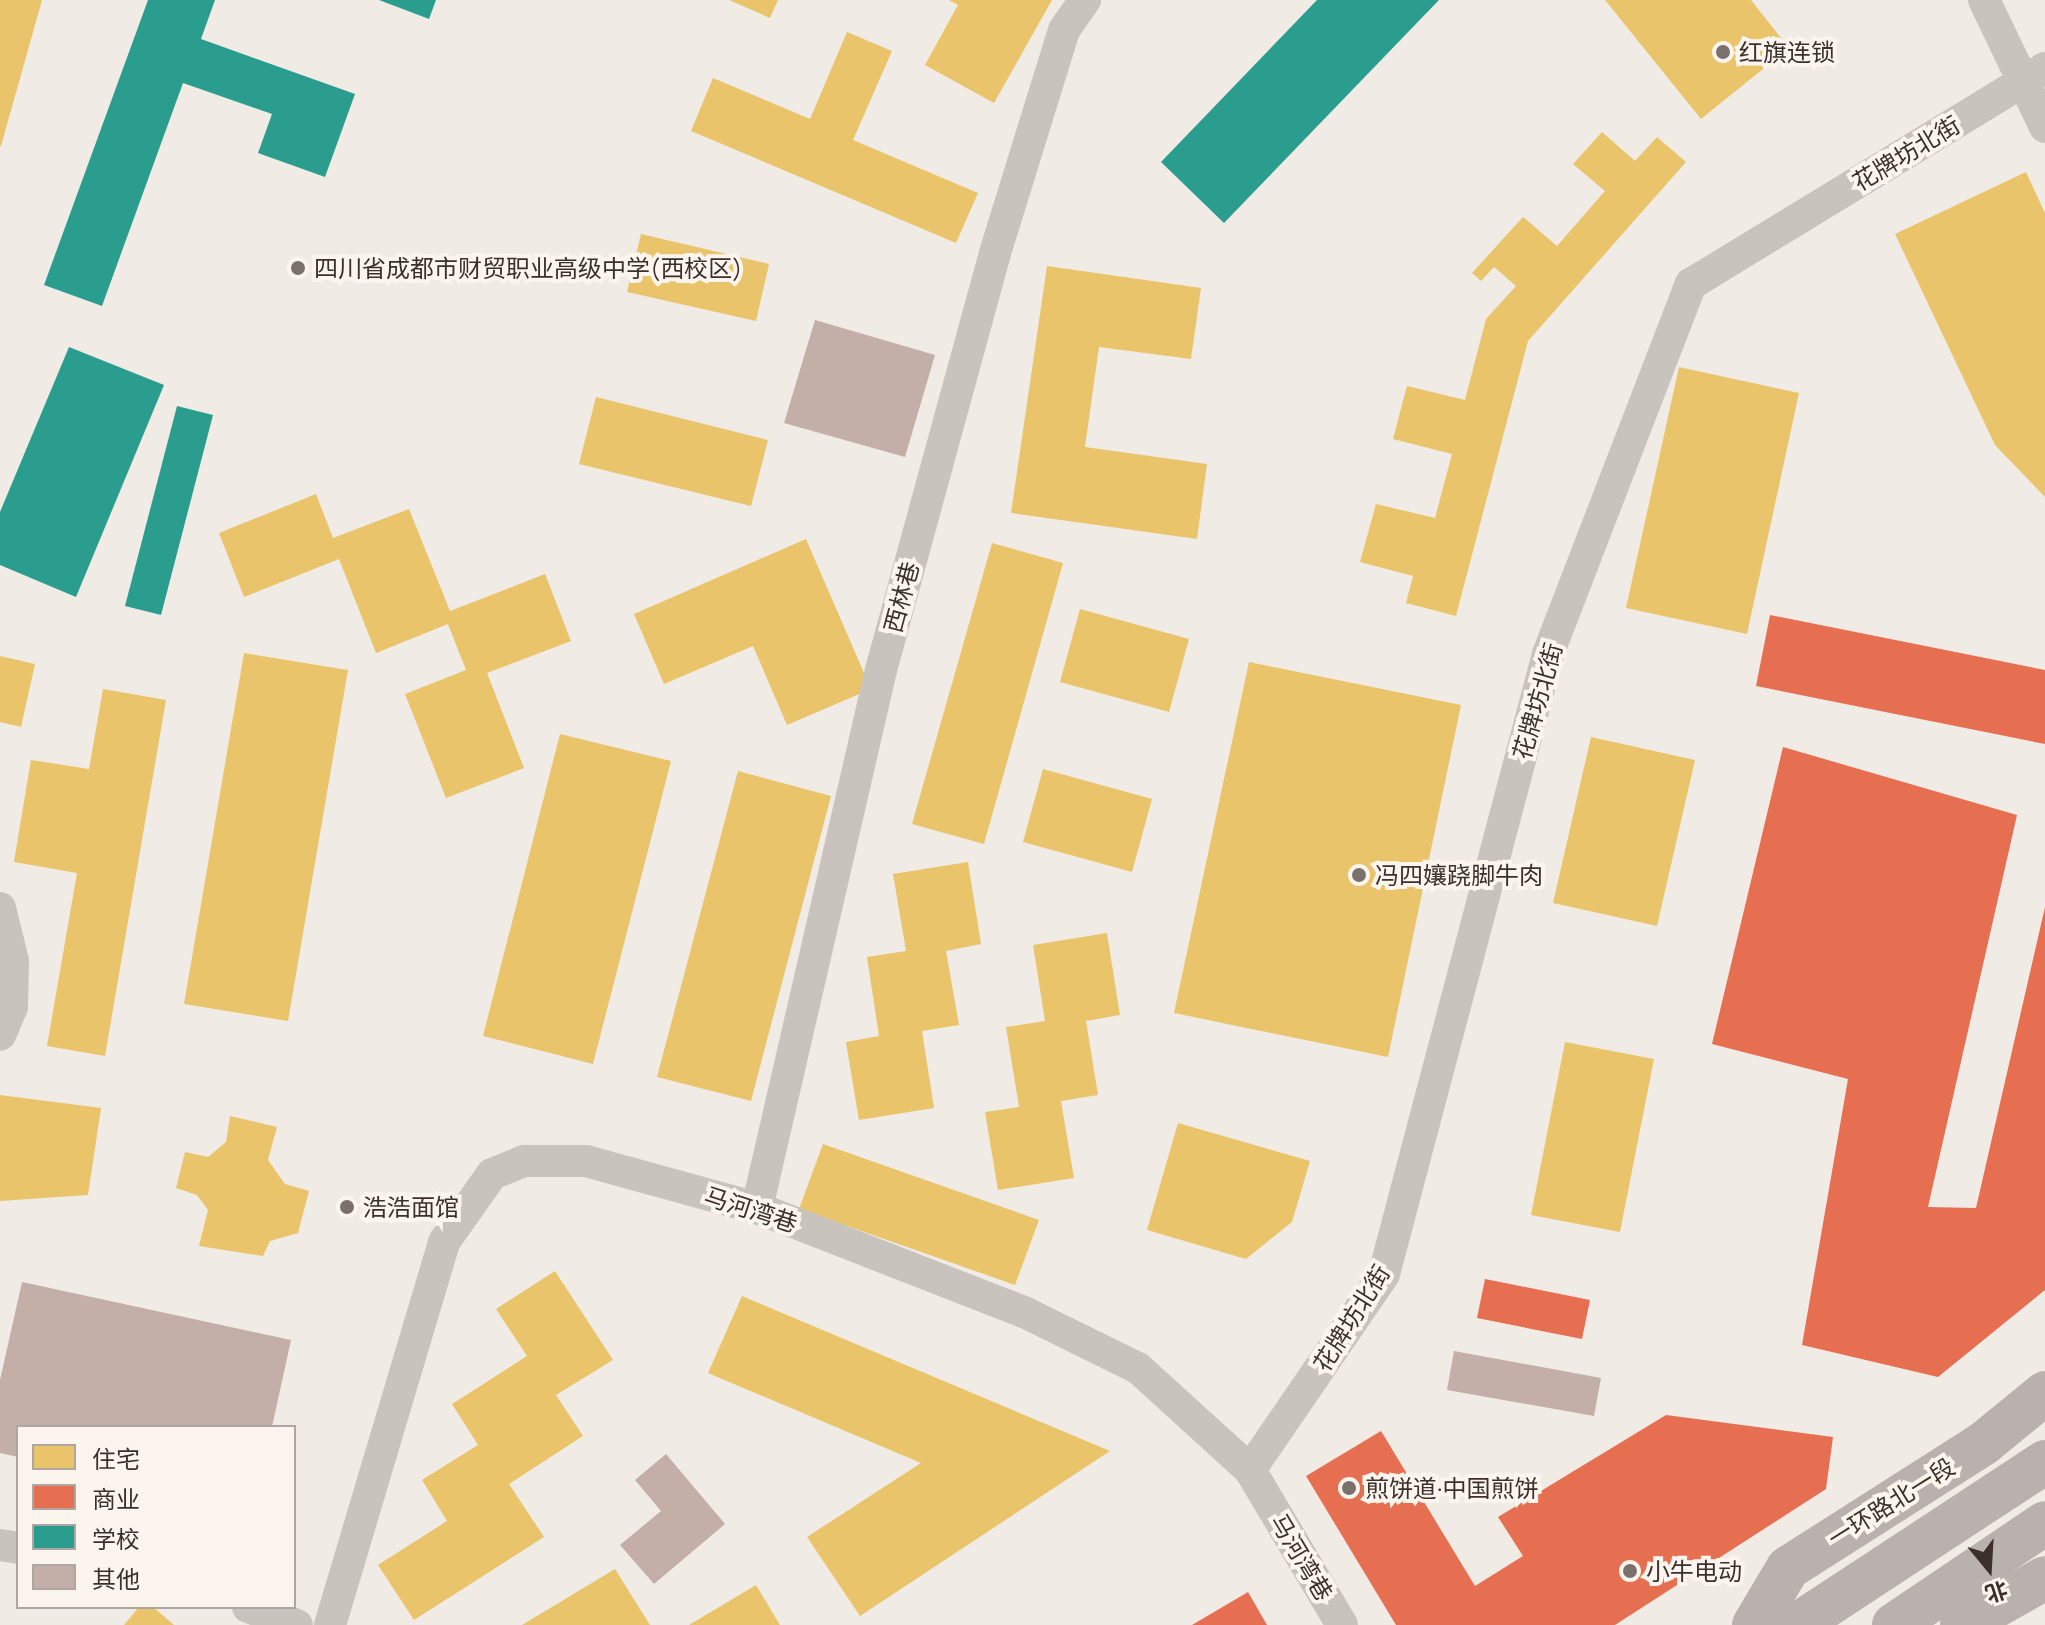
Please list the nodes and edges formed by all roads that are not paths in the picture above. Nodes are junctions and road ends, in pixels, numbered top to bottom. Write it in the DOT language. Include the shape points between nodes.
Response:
graph roads {
  1 [pos="1085,0"];
  2 [pos="1984,0"];
  3 [pos="2033,76"];
  4 [pos="2045,127"];
  5 [pos="0,908"];
  6 [pos="0,1035"];
  7 [pos="757,1208"];
  8 [pos="2045,1393"];
  9 [pos="2041,1465"];
  10 [pos="1250,1470"];
  11 [pos="2045,1523"];
  12 [pos="2045,1578"];
  13 [pos="253,1609"];
  14 [pos="1985,1620"];
  15 [pos="297,1625"];
  16 [pos="330,1625"];
  17 [pos="1342,1625"];
  18 [pos="1754,1625"];
  19 [pos="1797,1625"];
  20 [pos="1894,1625"];
  1 -- 7 [label="street, 西林巷" via="1064,30 1000,238 881,670"];
  2 -- 3 [label="street"];
  3 -- 4 [label="street"];
  3 -- 10 [label="street, 花牌坊北街" via="1691,284 1548,654 1384,1274"];
  5 -- 6 [label="street" via="13,961 12,1007"];
  7 -- 10 [label="street, 马河湾巷" via="1024,1312 1138,1368"];
  7 -- 16 [label="street, 马河湾巷" via="586,1161 525,1161 492,1174 444,1242"];
  8 -- 18 [label="main road, 一环路北一段" via="1984,1443 1788,1568"];
  9 -- 19 [label="main road"];
  10 -- 17 [label="street, 马河湾巷"];
  11 -- 20 [label="main road"];
  12 -- 14 [label="main road"];
  13 -- 15 [label="street"];
}
